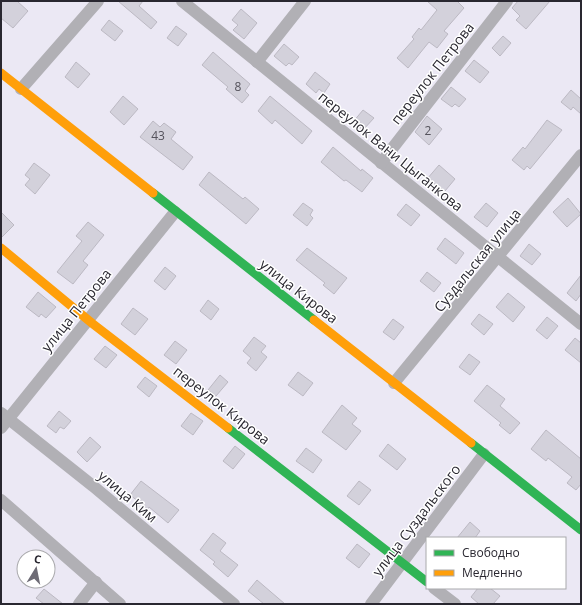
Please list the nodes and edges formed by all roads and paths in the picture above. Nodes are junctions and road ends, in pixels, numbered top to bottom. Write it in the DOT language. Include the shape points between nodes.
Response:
graph roads {
  1 [pos="98,1"];
  2 [pos="182,1"];
  3 [pos="305,1"];
  4 [pos="507,1"];
  5 [pos="257,62"];
  6 [pos="1,73"];
  7 [pos="21,89"];
  8 [pos="581,155"];
  9 [pos="381,162"];
  10 [pos="175,212"];
  11 [pos="1,248"];
  12 [pos="498,258"];
  13 [pos="88,320"];
  14 [pos="581,324"];
  15 [pos="394,383"];
  16 [pos="3,420"];
  17 [pos="484,454"];
  18 [pos="1,500"];
  19 [pos="581,530"];
  20 [pos="402,563"];
  21 [pos="426,581"];
  22 [pos="96,582"];
  23 [pos="435,589"];
  24 [pos="79,604"];
  25 [pos="120,604"];
  26 [pos="234,604"];
  27 [pos="371,604"];
  28 [pos="455,604"];
  1 -- 7 [label="street"];
  2 -- 5 [label="street, переулок Вани Цыганкова"];
  3 -- 5 [label="street"];
  4 -- 9 [label="street, переулок Петрова"];
  5 -- 9 [label="street, переулок Вани Цыганкова"];
  6 -- 7 [label="street, улица Кирова"];
  7 -- 10 [label="street, улица Кирова"];
  8 -- 12 [label="street, Суздальская улица"];
  9 -- 12 [label="street, переулок Вани Цыганкова"];
  10 -- 13 [label="street, улица Петрова"];
  10 -- 15 [label="street, улица Кирова"];
  11 -- 13 [label="street, переулок Кирова"];
  12 -- 14 [label="street, переулок Вани Цыганкова"];
  12 -- 15 [label="street, Суздальская улица"];
  13 -- 16 [label="street, улица Петрова"];
  13 -- 20 [label="street, переулок Кирова"];
  15 -- 17 [label="street, улица Кирова"];
  16 -- 26 [label="street, улица Ким" via="93,486"];
  17 -- 19 [label="street, улица Кирова"];
  17 -- 20 [label="street, улица Суздальского"];
  18 -- 22 [label="street"];
  20 -- 21 [label="street, переулок Кирова"];
  20 -- 27 [label="street, улица Суздальского"];
  22 -- 24 [label="street"];
  22 -- 25 [label="street"];
  23 -- 28 [label="street"];
}
